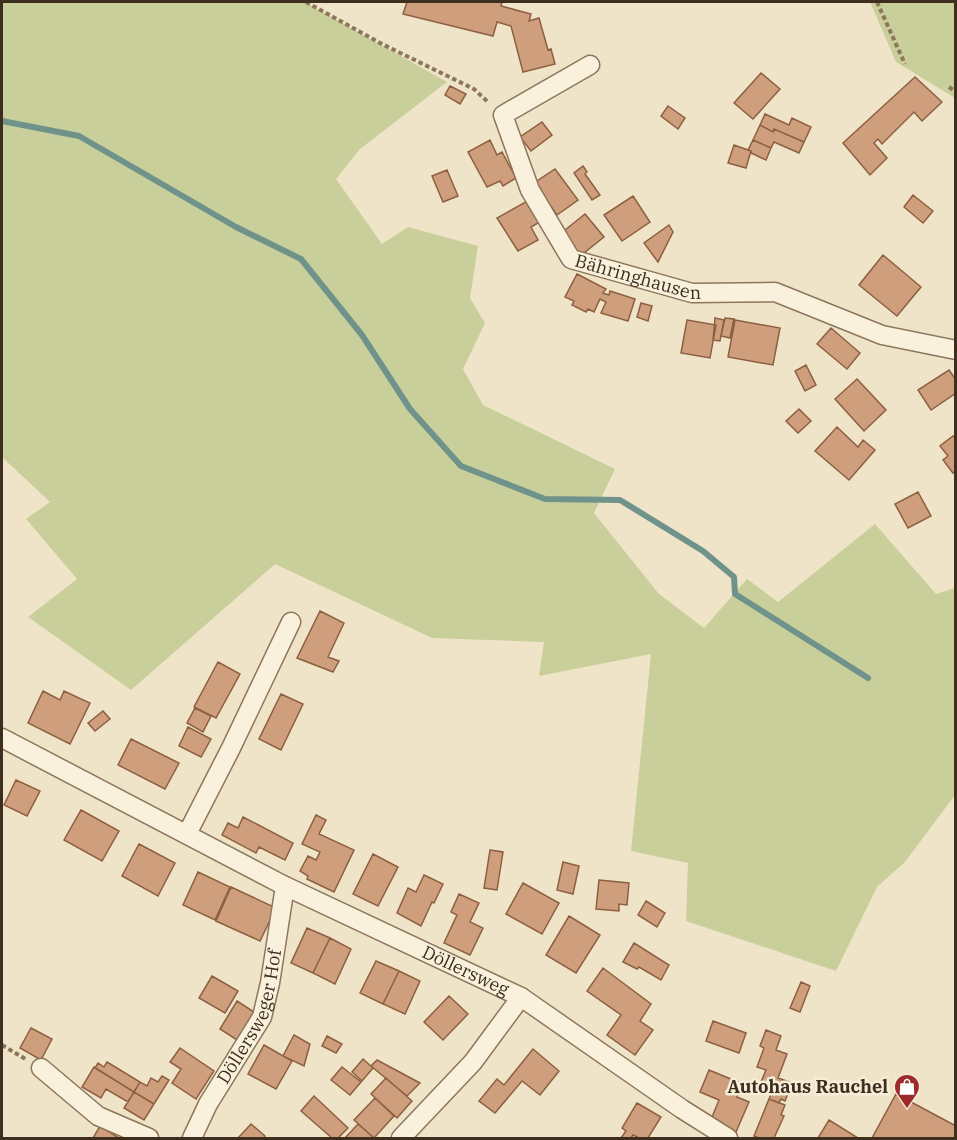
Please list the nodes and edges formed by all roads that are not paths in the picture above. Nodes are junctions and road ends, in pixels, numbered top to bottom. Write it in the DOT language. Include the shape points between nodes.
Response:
graph roads {
  1 [pos="590,65"];
  2 [pos="956,350"];
  3 [pos="291,622"];
  4 [pos="2,738"];
  5 [pos="187,834"];
  6 [pos="285,886"];
  7 [pos="521,997"];
  8 [pos="41,1068"];
  9 [pos="149,1138"];
  10 [pos="192,1138"];
  11 [pos="401,1138"];
  12 [pos="728,1138"];
  1 -- 2 [label="street, Bähringhausen" via="503,115 530,190 571,259 692,293 775,292 882,335"];
  3 -- 5 [label="street"];
  4 -- 5 [label="street, Döllersweg"];
  5 -- 6 [label="street, Döllersweg"];
  6 -- 7 [label="street, Döllersweg"];
  6 -- 10 [label="street, Döllersweger Hof" via="262,1017 208,1104"];
  7 -- 11 [label="street" via="473,1062"];
  7 -- 12 [label="street, Döllersweg"];
  8 -- 9 [label="street" via="98,1116"];
}
